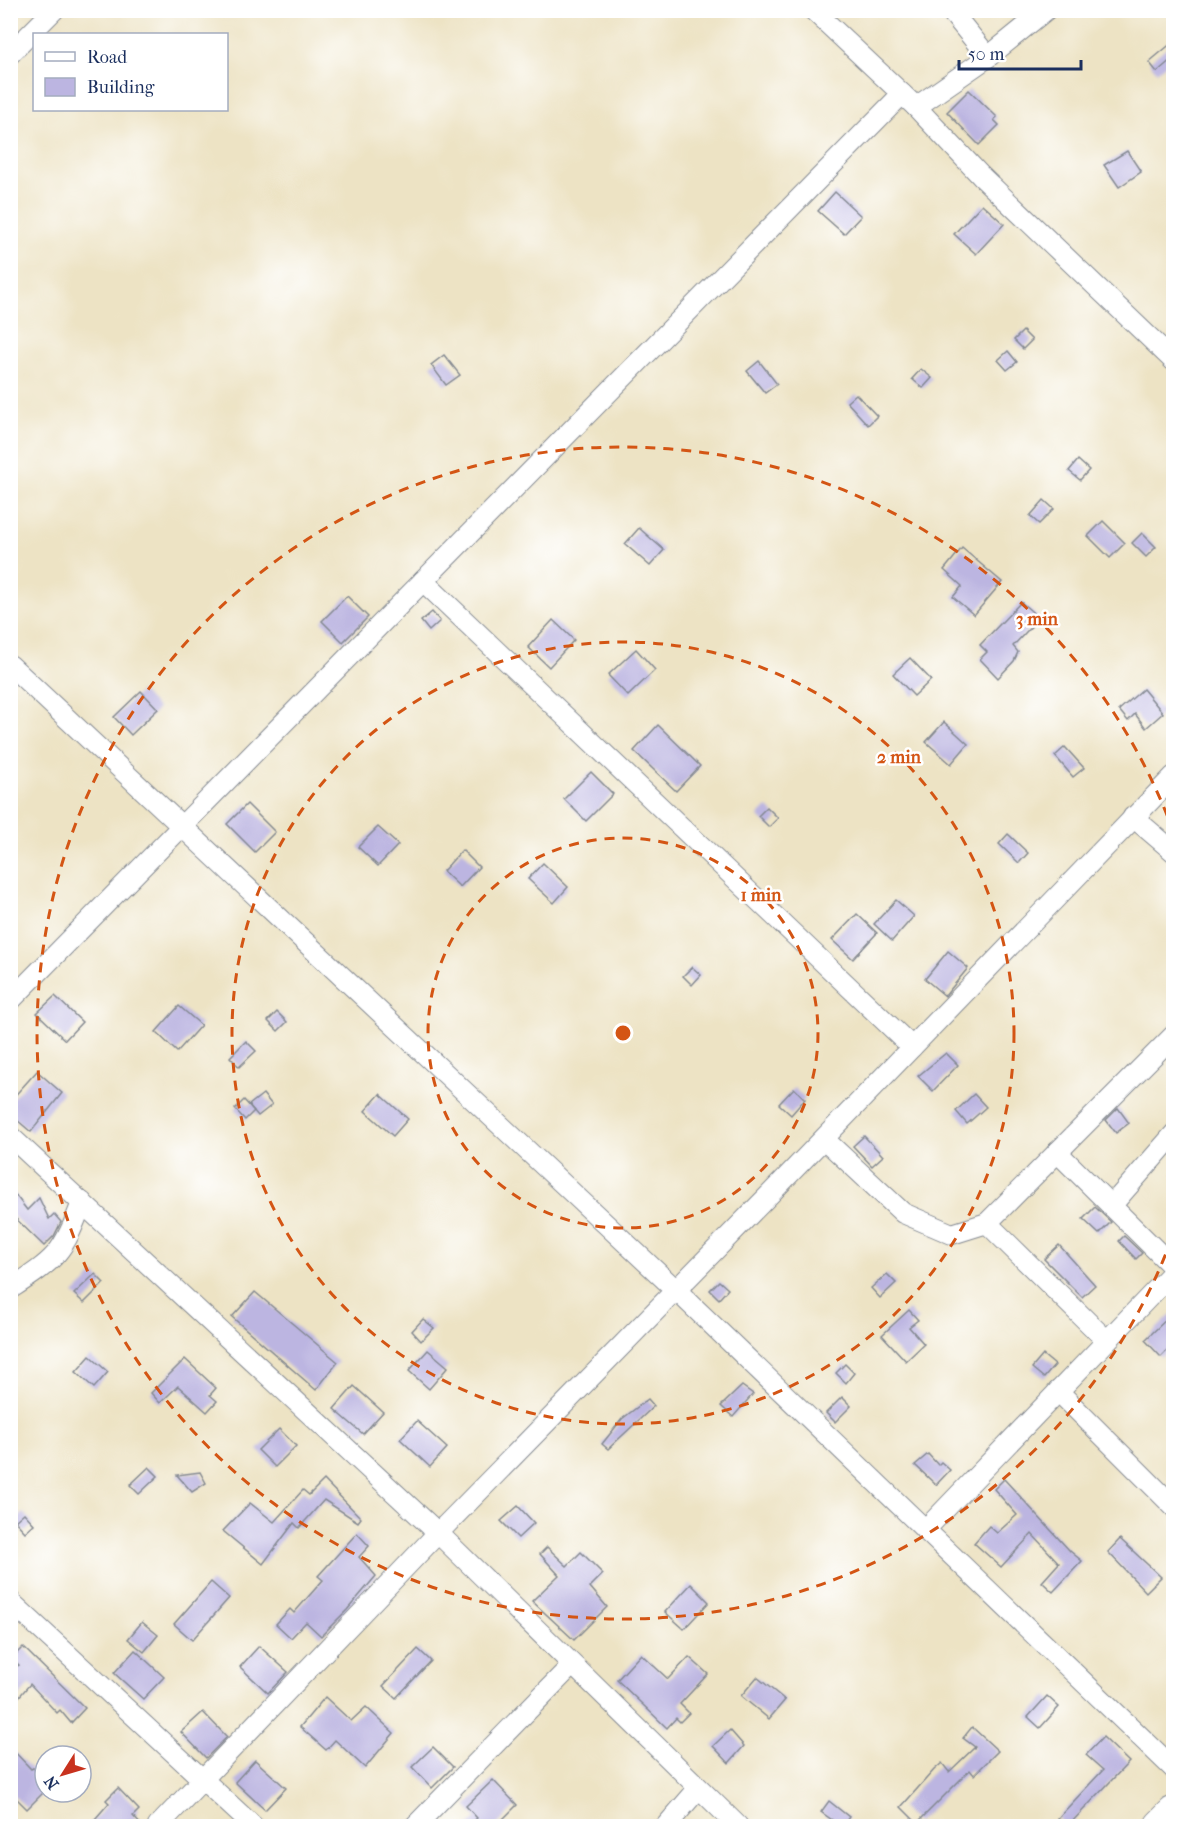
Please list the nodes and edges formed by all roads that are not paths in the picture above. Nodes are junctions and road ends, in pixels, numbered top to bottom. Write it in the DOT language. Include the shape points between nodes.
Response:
graph roads {
  1 [pos="54,10"];
  2 [pos="813,10"];
  3 [pos="950,10"];
  4 [pos="1046,10"];
  5 [pos="10,54"];
  6 [pos="988,57"];
  7 [pos="909,100"];
  8 [pos="1173,361"];
  9 [pos="423,581"];
  10 [pos="10,665"];
  11 [pos="1173,776"];
  12 [pos="1133,817"];
  13 [pos="182,826"];
  14 [pos="1173,852"];
  15 [pos="10,1001"];
  16 [pos="1173,1035"];
  17 [pos="912,1047"];
  18 [pos="1173,1134"];
  19 [pos="10,1136"];
  20 [pos="824,1138"];
  21 [pos="1057,1152"];
  22 [pos="82,1202"];
  23 [pos="1111,1206"];
  24 [pos="987,1223"];
  25 [pos="1173,1269"];
  26 [pos="10,1289"];
  27 [pos="676,1290"];
  28 [pos="1106,1340"];
  29 [pos="1058,1391"];
  30 [pos="1173,1507"];
  31 [pos="925,1530"];
  32 [pos="438,1533"];
  33 [pos="10,1601"];
  34 [pos="571,1666"];
  35 [pos="1173,1769"];
  36 [pos="203,1779"];
  37 [pos="698,1789"];
  38 [pos="1173,1813"];
  39 [pos="427,1822"];
  40 [pos="158,1827"];
  41 [pos="253,1827"];
  42 [pos="666,1827"];
  43 [pos="738,1827"];
  44 [pos="1161,1827"];
  1 -- 5 [label="street"];
  2 -- 7 [label="street"];
  3 -- 6 [label="street"];
  4 -- 6 [label="street"];
  6 -- 7 [label="street"];
  7 -- 8 [label="street" via="981,176"];
  7 -- 9 [label="street"];
  9 -- 13 [label="street"];
  9 -- 17 [label="street"];
  10 -- 13 [label="street"];
  11 -- 12 [label="street"];
  12 -- 14 [label="street"];
  12 -- 17 [label="street"];
  13 -- 15 [label="street"];
  13 -- 27 [label="street"];
  16 -- 21 [label="street"];
  17 -- 20 [label="street"];
  18 -- 23 [label="street"];
  19 -- 22 [label="street"];
  20 -- 24 [label="street" via="903,1213 952,1234"];
  20 -- 27 [label="street"];
  21 -- 23 [label="street"];
  21 -- 24 [label="street"];
  22 -- 26 [label="street" via="69,1238 48,1265"];
  22 -- 32 [label="street"];
  23 -- 25 [label="street"];
  24 -- 28 [label="street"];
  25 -- 28 [label="street"];
  27 -- 31 [label="street"];
  27 -- 32 [label="street"];
  28 -- 29 [label="street"];
  29 -- 30 [label="street"];
  29 -- 31 [label="street"];
  31 -- 35 [label="street"];
  32 -- 34 [label="street"];
  32 -- 36 [label="street"];
  33 -- 36 [label="street"];
  34 -- 37 [label="street"];
  34 -- 39 [label="street"];
  36 -- 40 [label="street"];
  36 -- 41 [label="street"];
  37 -- 42 [label="street"];
  37 -- 43 [label="street"];
  38 -- 44 [label="highway"];
}
